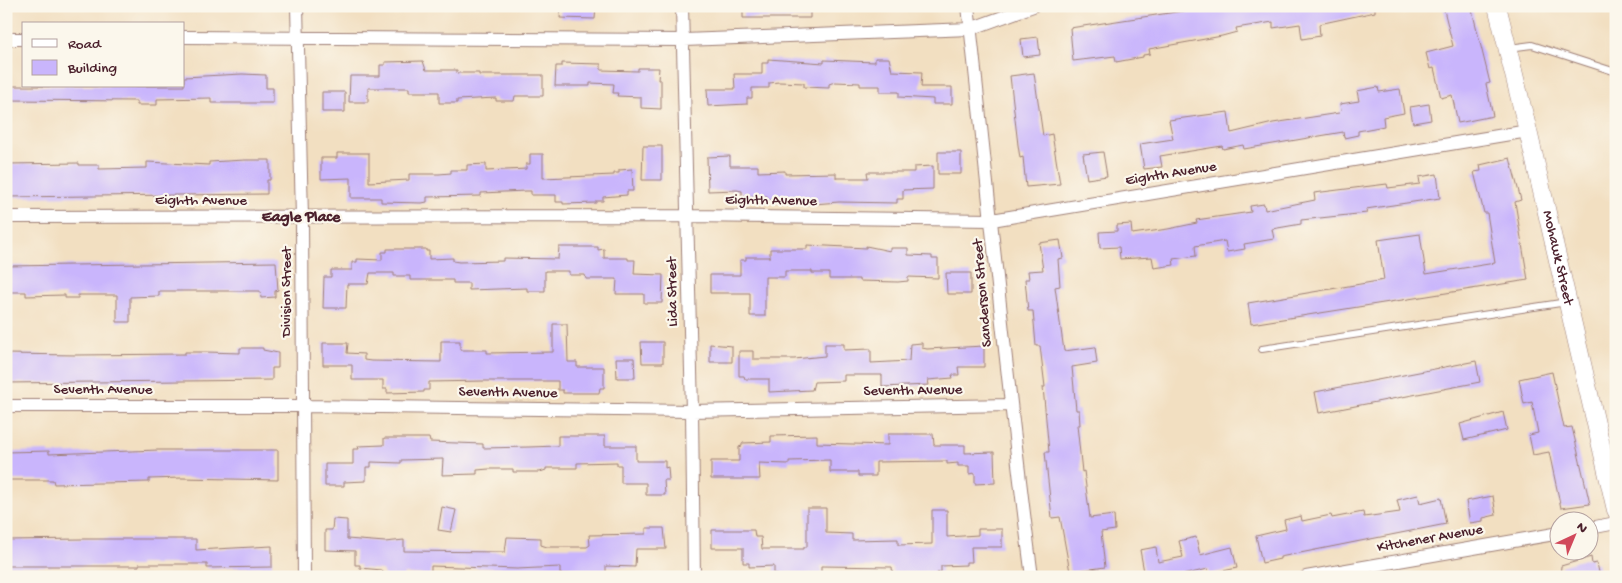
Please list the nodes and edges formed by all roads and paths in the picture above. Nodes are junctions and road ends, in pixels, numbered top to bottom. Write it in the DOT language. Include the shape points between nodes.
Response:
graph roads {
  1 [pos="297,6"];
  2 [pos="682,6"];
  3 [pos="968,6"];
  4 [pos="1033,6"];
  5 [pos="1497,6"];
  6 [pos="970,29"];
  7 [pos="297,36"];
  8 [pos="185,37"];
  9 [pos="6,39"];
  10 [pos="22,39"];
  11 [pos="684,40"];
  12 [pos="1507,48"];
  13 [pos="1616,72"];
  14 [pos="1528,131"];
  15 [pos="687,216"];
  16 [pos="6,217"];
  17 [pos="302,218"];
  18 [pos="992,220"];
  19 [pos="1568,302"];
  20 [pos="1262,349"];
  21 [pos="1010,405"];
  22 [pos="6,406"];
  23 [pos="304,406"];
  24 [pos="692,411"];
  25 [pos="1616,510"];
  26 [pos="1616,523"];
  27 [pos="1600,526"];
  28 [pos="1550,535"];
  29 [pos="304,577"];
  30 [pos="694,577"];
  31 [pos="1032,577"];
  32 [pos="1306,577"];
  1 -- 7 [label="street, Division Street"];
  2 -- 11 [label="street, Lida Street"];
  3 -- 6 [label="street, Sanderson Street"];
  4 -- 6 [label="street"];
  5 -- 12 [label="street, Mohawk Street"];
  6 -- 11 [label="street"];
  6 -- 18 [label="street, Sanderson Street"];
  7 -- 8 [label="street"];
  7 -- 11 [label="street"];
  7 -- 17 [label="street, Division Street"];
  9 -- 10 [label="street"];
  11 -- 15 [label="street, Lida Street"];
  12 -- 13 [label="lane" via="1532,45"];
  12 -- 14 [label="street, Mohawk Street"];
  14 -- 18 [label="street, Eighth Avenue"];
  14 -- 19 [label="street, Mohawk Street"];
  15 -- 17 [label="street, Eighth Avenue"];
  15 -- 18 [label="street, Eighth Avenue"];
  15 -- 24 [label="street, Lida Street"];
  16 -- 17 [label="street, Eighth Avenue"];
  17 -- 23 [label="street, Division Street"];
  18 -- 21 [label="street, Sanderson Street"];
  19 -- 20 [label="lane"];
  19 -- 25 [label="street, Mohawk Street"];
  21 -- 24 [label="street, Seventh Avenue"];
  21 -- 31 [label="street, Sanderson Street"];
  22 -- 23 [label="street, Seventh Avenue"];
  23 -- 24 [label="street, Seventh Avenue"];
  23 -- 29 [label="street, Division Street"];
  24 -- 30 [label="street, Lida Street"];
  26 -- 27 [label="street"];
  28 -- 32 [label="street, Kitchener Avenue"];
}
